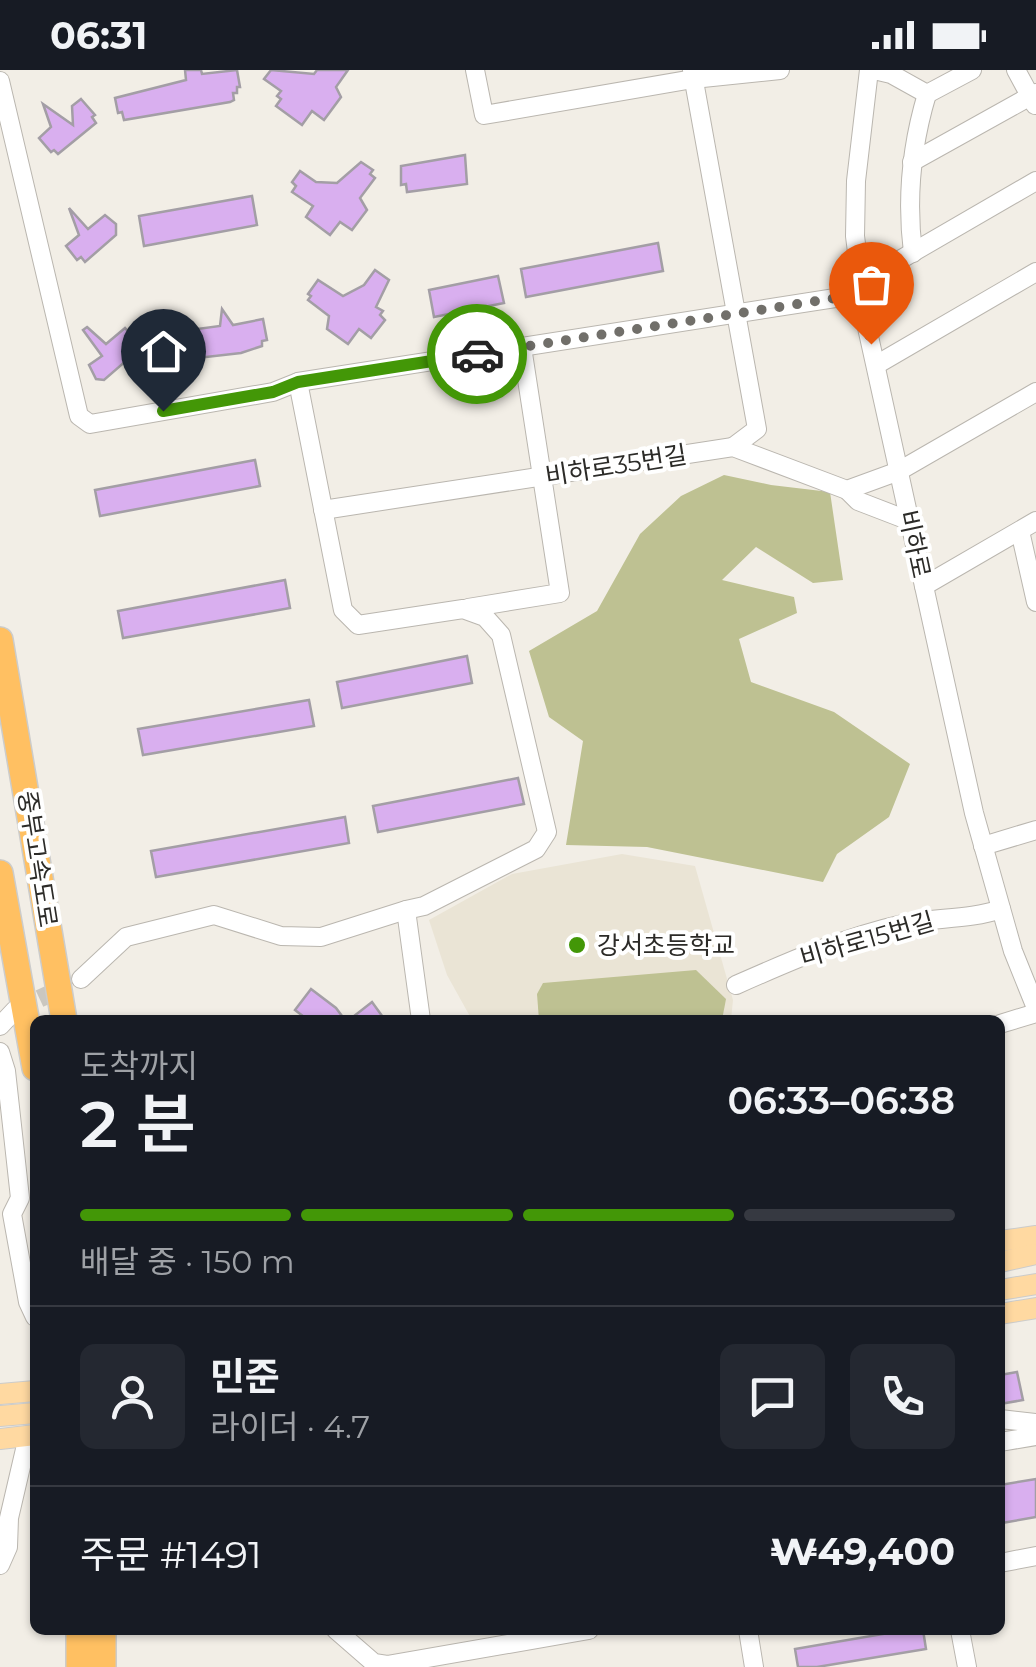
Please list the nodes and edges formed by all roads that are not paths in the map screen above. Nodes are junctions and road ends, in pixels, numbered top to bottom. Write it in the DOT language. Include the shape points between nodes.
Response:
graph roads {
  1 [pos="475,70"];
  2 [pos="780,70"];
  3 [pos="872,70"];
  4 [pos="972,70"];
  5 [pos="1016,70"];
  6 [pos="692,74"];
  7 [pos="0,82"];
  8 [pos="927,94"];
  9 [pos="1034,98"];
  10 [pos="912,162"];
  11 [pos="1036,182"];
  12 [pos="913,252"];
  13 [pos="1036,272"];
  14 [pos="861,289"];
  15 [pos="735,314"];
  16 [pos="522,347"];
  17 [pos="876,365"];
  18 [pos="298,382"];
  19 [pos="1036,392"];
  20 [pos="733,446"];
  21 [pos="899,471"];
  22 [pos="541,476"];
  23 [pos="848,490"];
  24 [pos="323,510"];
  25 [pos="910,522"];
  26 [pos="1028,526"];
  27 [pos="924,586"];
  28 [pos="1036,602"];
  29 [pos="463,609"];
  30 [pos="0,640"];
  31 [pos="1036,830"];
  32 [pos="982,846"];
  33 [pos="0,873"];
  34 [pos="1000,908"];
  35 [pos="406,910"];
  36 [pos="82,979"];
  37 [pos="1031,983"];
  38 [pos="736,985"];
  39 [pos="15,1010"];
  40 [pos="1036,1010"];
  41 [pos="63,1015"];
  42 [pos="421,1015"];
  43 [pos="1005,1022"];
  44 [pos="0,1026"];
  45 [pos="30,1040"];
  46 [pos="0,1052"];
  47 [pos="6,1214"];
  48 [pos="1036,1236"];
  49 [pos="1005,1241"];
  50 [pos="1036,1254"];
  51 [pos="1005,1261"];
  52 [pos="1036,1284"];
  53 [pos="1005,1289"];
  54 [pos="30,1306"];
  55 [pos="1036,1308"];
  56 [pos="1005,1313"];
  57 [pos="30,1392"];
  58 [pos="0,1394"];
  59 [pos="30,1413"];
  60 [pos="0,1416"];
  61 [pos="1005,1420"];
  62 [pos="1036,1423"];
  63 [pos="1036,1436"];
  64 [pos="1005,1441"];
  65 [pos="0,1442"];
  66 [pos="30,1442"];
  67 [pos="30,1448"];
  68 [pos="5,1518"];
  69 [pos="1036,1556"];
  70 [pos="1005,1562"];
  71 [pos="0,1564"];
  72 [pos="79,1635"];
  73 [pos="104,1635"];
  74 [pos="342,1635"];
  75 [pos="749,1635"];
  76 [pos="961,1635"];
  77 [pos="513,1636"];
  78 [pos="79,1667"];
  79 [pos="103,1667"];
  80 [pos="754,1667"];
  81 [pos="966,1667"];
  1 -- 6 [label="street" via="484,115"];
  2 -- 6 [label="street"];
  3 -- 8 [label="street"];
  3 -- 14 [label="street, 비하로" via="856,181"];
  4 -- 8 [label="street"];
  5 -- 9 [label="street"];
  6 -- 15 [label="street"];
  7 -- 18 [label="street" via="78,416 90,424"];
  8 -- 10 [label="street"];
  9 -- 10 [label="street"];
  10 -- 12 [label="street"];
  11 -- 12 [label="street"];
  12 -- 14 [label="street"];
  13 -- 17 [label="street"];
  14 -- 15 [label="street"];
  14 -- 17 [label="street, 비하로"];
  15 -- 16 [label="street"];
  15 -- 20 [label="street" via="757,428"];
  16 -- 18 [label="street"];
  16 -- 22 [label="street"];
  17 -- 21 [label="street, 비하로"];
  18 -- 24 [label="street"];
  19 -- 21 [label="street"];
  20 -- 22 [label="street, 비하로35번길"];
  20 -- 23 [label="street, 비하로35번길"];
  21 -- 23 [label="street"];
  21 -- 25 [label="street, 비하로"];
  22 -- 24 [label="street, 비하로35번길"];
  22 -- 29 [label="street" via="560,593"];
  23 -- 25 [label="street, 비하로35번길" via="858,501"];
  24 -- 29 [label="street" via="343,610 358,624"];
  25 -- 27 [label="street, 비하로"];
  26 -- 27 [label="street"];
  26 -- 28 [label="street"];
  27 -- 32 [label="street, 비하로"];
  29 -- 35 [label="street" via="485,617 500,635 547,832 536,849"];
  30 -- 41 [label="highway, 중부고속도로"];
  31 -- 32 [label="street"];
  32 -- 34 [label="street, 비하로"];
  33 -- 45 [label="highway, 중부고속도로"];
  34 -- 37 [label="street, 비하로"];
  34 -- 38 [label="street, 비하로15번길" via="892,926"];
  35 -- 36 [label="street" via="321,936 281,936 214,915 126,937"];
  35 -- 42 [label="street"];
  37 -- 40 [label="street, 비하로"];
  39 -- 44 [label="street"];
  40 -- 43 [label="street"];
  46 -- 47 [label="street" via="20,1198"];
  47 -- 54 [label="street"];
  48 -- 49 [label="main road"];
  50 -- 51 [label="main road"];
  52 -- 53 [label="main road"];
  55 -- 56 [label="main road"];
  57 -- 58 [label="main road"];
  59 -- 60 [label="main road"];
  61 -- 62 [label="street"];
  63 -- 64 [label="street"];
  65 -- 66 [label="main road"];
  67 -- 68 [label="street"];
  68 -- 71 [label="street" via="8,1547"];
  69 -- 70 [label="street"];
  72 -- 78 [label="highway"];
  73 -- 79 [label="highway"];
  74 -- 77 [label="street" via="374,1663 387,1665"];
  75 -- 80 [label="street"];
  76 -- 81 [label="street"];
}
